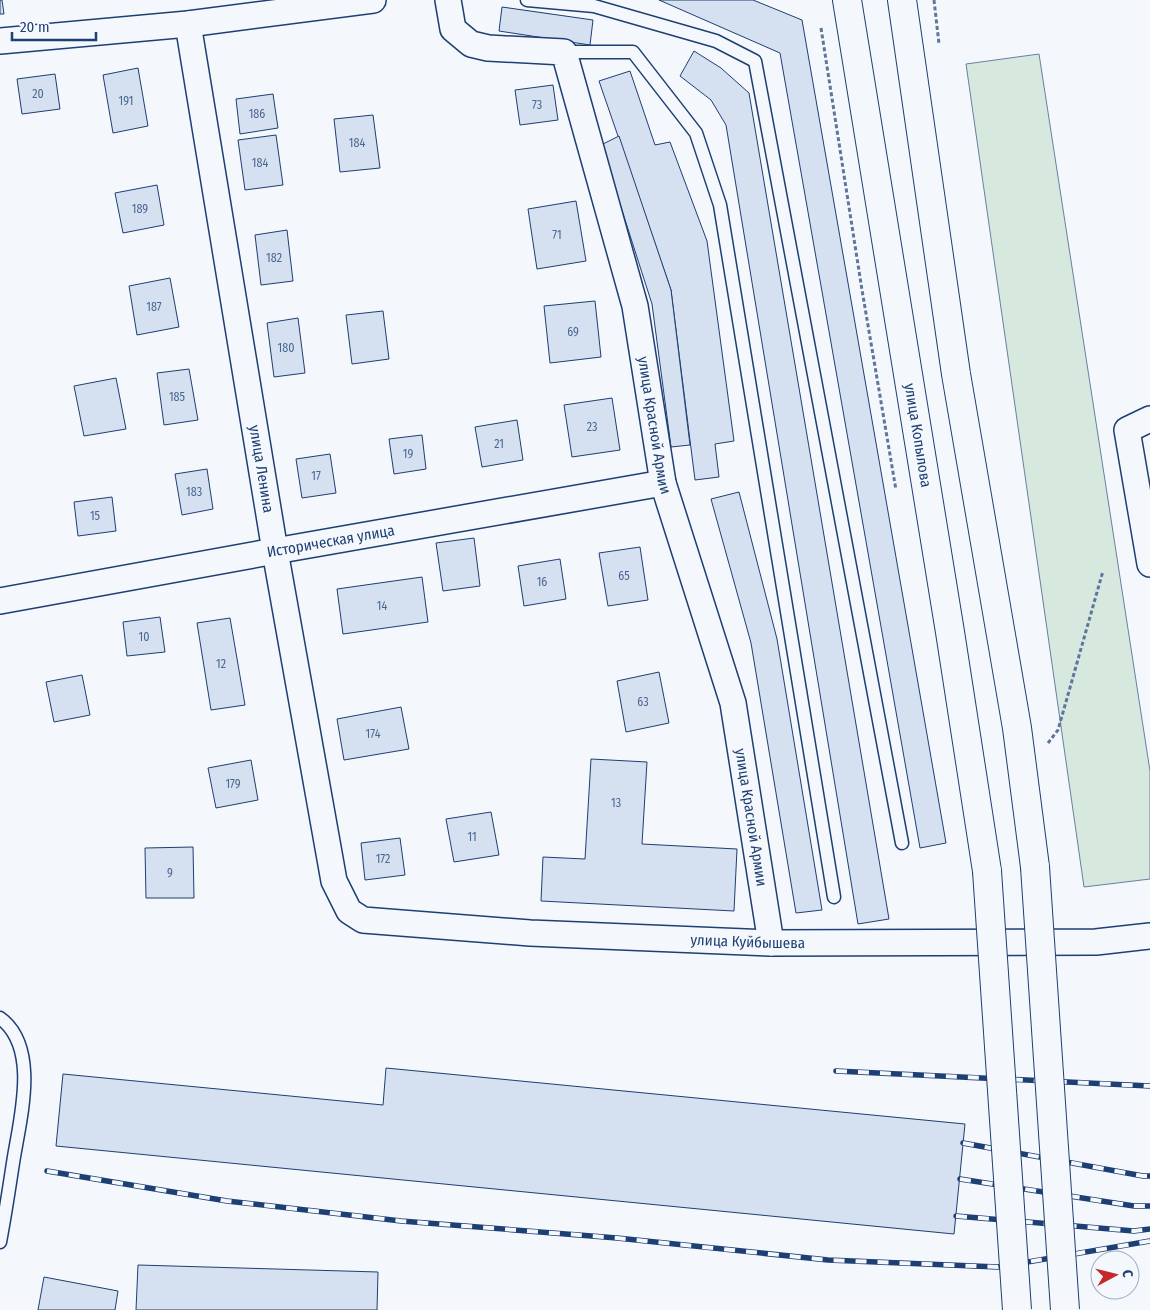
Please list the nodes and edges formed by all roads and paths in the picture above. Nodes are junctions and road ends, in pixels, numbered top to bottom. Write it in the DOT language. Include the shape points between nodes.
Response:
graph roads {
  1 [pos="373,0"];
  2 [pos="448,0"];
  3 [pos="527,0"];
  4 [pos="847,0"];
  5 [pos="902,0"];
  6 [pos="188,24"];
  7 [pos="0,41"];
  8 [pos="564,52"];
  9 [pos="1148,419"];
  10 [pos="663,483"];
  11 [pos="275,550"];
  12 [pos="1150,564"];
  13 [pos="1103,571"];
  14 [pos="0,601"];
  15 [pos="1046,746"];
  16 [pos="902,843"];
  17 [pos="834,896"];
  18 [pos="349,911"];
  19 [pos="1150,936"];
  20 [pos="771,943"];
  21 [pos="0,1018"];
  22 [pos="0,1242"];
  23 [pos="1017,1310"];
  24 [pos="1065,1310"];
  1 -- 6 [label="street"];
  2 -- 8 [label="street" via="453,29 472,44 488,48"];
  3 -- 16 [label="lane" via="594,6 716,41 755,61"];
  4 -- 23 [label="main road, улица Копылова, bridge" via="987,871"];
  5 -- 24 [label="main road, bridge" via="956,374 1017,728 1035,868"];
  6 -- 7 [label="street"];
  6 -- 11 [label="street, улица Ленина"];
  8 -- 10 [label="street, улица Красной Армии" via="635,306"];
  8 -- 17 [label="lane" via="633,52 696,133 720,205"];
  9 -- 12 [label="street" via="1127,430"];
  10 -- 11 [label="street, Историческая улица"];
  10 -- 20 [label="street, улица Красной Армии" via="733,703"];
  11 -- 14 [label="street, Историческая улица"];
  11 -- 18 [label="street, улица Ленина" via="334,881"];
  13 -- 15 [label="path" via="1058,730"];
  18 -- 20 [label="street, улица Куйбышева" via="363,920 530,933"];
  19 -- 20 [label="street, улица Куйбышева" via="1096,942"];
  21 -- 22 [label="lane" via="7,1023 20,1047 25,1070 24,1102"];
}
